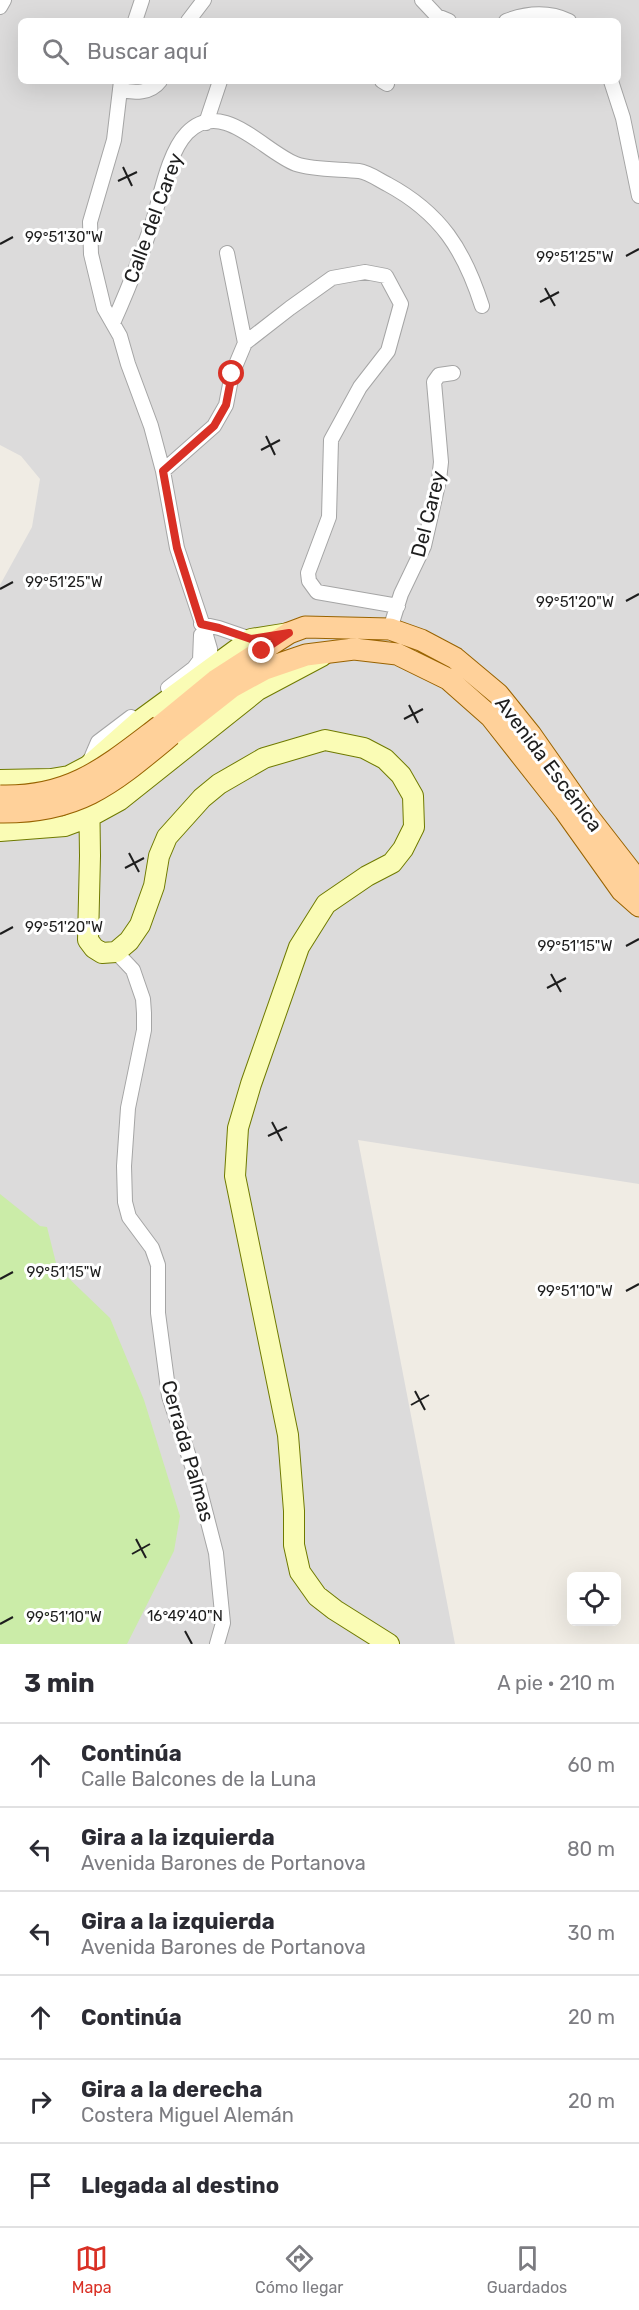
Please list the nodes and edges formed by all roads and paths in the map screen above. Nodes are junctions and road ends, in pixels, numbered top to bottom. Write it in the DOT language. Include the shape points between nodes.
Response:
graph roads {
  1 [pos="4,0"];
  2 [pos="142,0"];
  3 [pos="204,0"];
  4 [pos="422,0"];
  5 [pos="440,0"];
  6 [pos="0,7"];
  7 [pos="136,18"];
  8 [pos="190,18"];
  9 [pos="442,18"];
  10 [pos="443,18"];
  11 [pos="514,18"];
  12 [pos="562,18"];
  13 [pos="158,84"];
  14 [pos="218,84"];
  15 [pos="612,84"];
  16 [pos="121,85"];
  17 [pos="206,123"];
  18 [pos="639,196"];
  19 [pos="227,253"];
  20 [pos="482,306"];
  21 [pos="113,323"];
  22 [pos="245,343"];
  23 [pos="453,373"];
  24 [pos="163,471"];
  25 [pos="398,606"];
  26 [pos="201,624"];
  27 [pos="390,629"];
  28 [pos="289,633"];
  29 [pos="251,639"];
  30 [pos="328,653"];
  31 [pos="211,667"];
  32 [pos="165,730"];
  33 [pos="88,766"];
  34 [pos="0,780"];
  35 [pos="0,796"];
  36 [pos="0,812"];
  37 [pos="89,817"];
  38 [pos="0,831"];
  39 [pos="639,882"];
  40 [pos="639,906"];
  41 [pos="116,952"];
  42 [pos="217,1644"];
  43 [pos="389,1644"];
  1 -- 6 [label="street"];
  2 -- 7 [label="street"];
  3 -- 8 [label="street"];
  4 -- 9 [label="street"];
  5 -- 10 [label="street"];
  11 -- 12 [label="street" via="524,14"];
  13 -- 16 [label="street" via="145,91 127,91"];
  14 -- 17 [label="street"];
  15 -- 18 [label="street"];
  16 -- 21 [label="street" via="114,140 90,222 93,264 104,308"];
  17 -- 20 [label="street" via="216,120 236,127 297,164 360,171 403,193 439,222 456,245"];
  17 -- 21 [label="street, Calle del Carey" via="188,132 168,169 144,246"];
  19 -- 22 [label="street"];
  21 -- 24 [label="street" via="151,426"];
  22 -- 24 [label="street" via="232,374 226,405 214,426"];
  22 -- 25 [label="street" via="332,278 365,272 386,276 401,304 388,351 360,387 331,440 329,518 308,573 317,592"];
  23 -- 25 [label="street, Del Carey" via="439,375 434,382 440,480 424,546"];
  24 -- 26 [label="street" via="177,548"];
  25 -- 27 [label="street, Del Carey"];
  26 -- 29 [label="street"];
  26 -- 31 [label="street" via="210,649"];
  26 -- 33 [label="street" via="200,660 194,668 98,742"];
  27 -- 28 [label="main road, Avenida Escénica" via="305,627"];
  27 -- 39 [label="main road, Avenida Escénica" via="455,658 498,694"];
  28 -- 29 [label="main road"];
  28 -- 32 [label="main road" via="216,680"];
  29 -- 31 [label="main road"];
  30 -- 32 [label="main road" via="306,655 265,669"];
  30 -- 37 [label="main road" via="258,690 120,800"];
  30 -- 40 [label="main road" via="354,650 397,654 448,680 491,717 622,891"];
  31 -- 33 [label="main road" via="139,721"];
  32 -- 35 [label="main road, bridge" via="69,787 26,797"];
  32 -- 36 [label="main road, bridge" via="121,777 81,800"];
  33 -- 34 [label="main road" via="69,776 51,779"];
  33 -- 37 [label="main road"];
  37 -- 38 [label="main road" via="65,826"];
  37 -- 41 [label="main road" via="88,940 102,953"];
  41 -- 42 [label="street, Cerrada Palmas" via="133,970 144,1013 128,1108 125,1202 129,1217 152,1248 158,1265 158,1313 169,1396 216,1553 223,1623"];
  41 -- 43 [label="main road" via="140,925 167,837 184,815 219,784 264,758 325,740 364,748 385,759 414,796 414,827 403,849 392,863 326,904 299,947 250,1084 238,1128 235,1176 288,1435 294,1545 300,1572 326,1603"];
}
